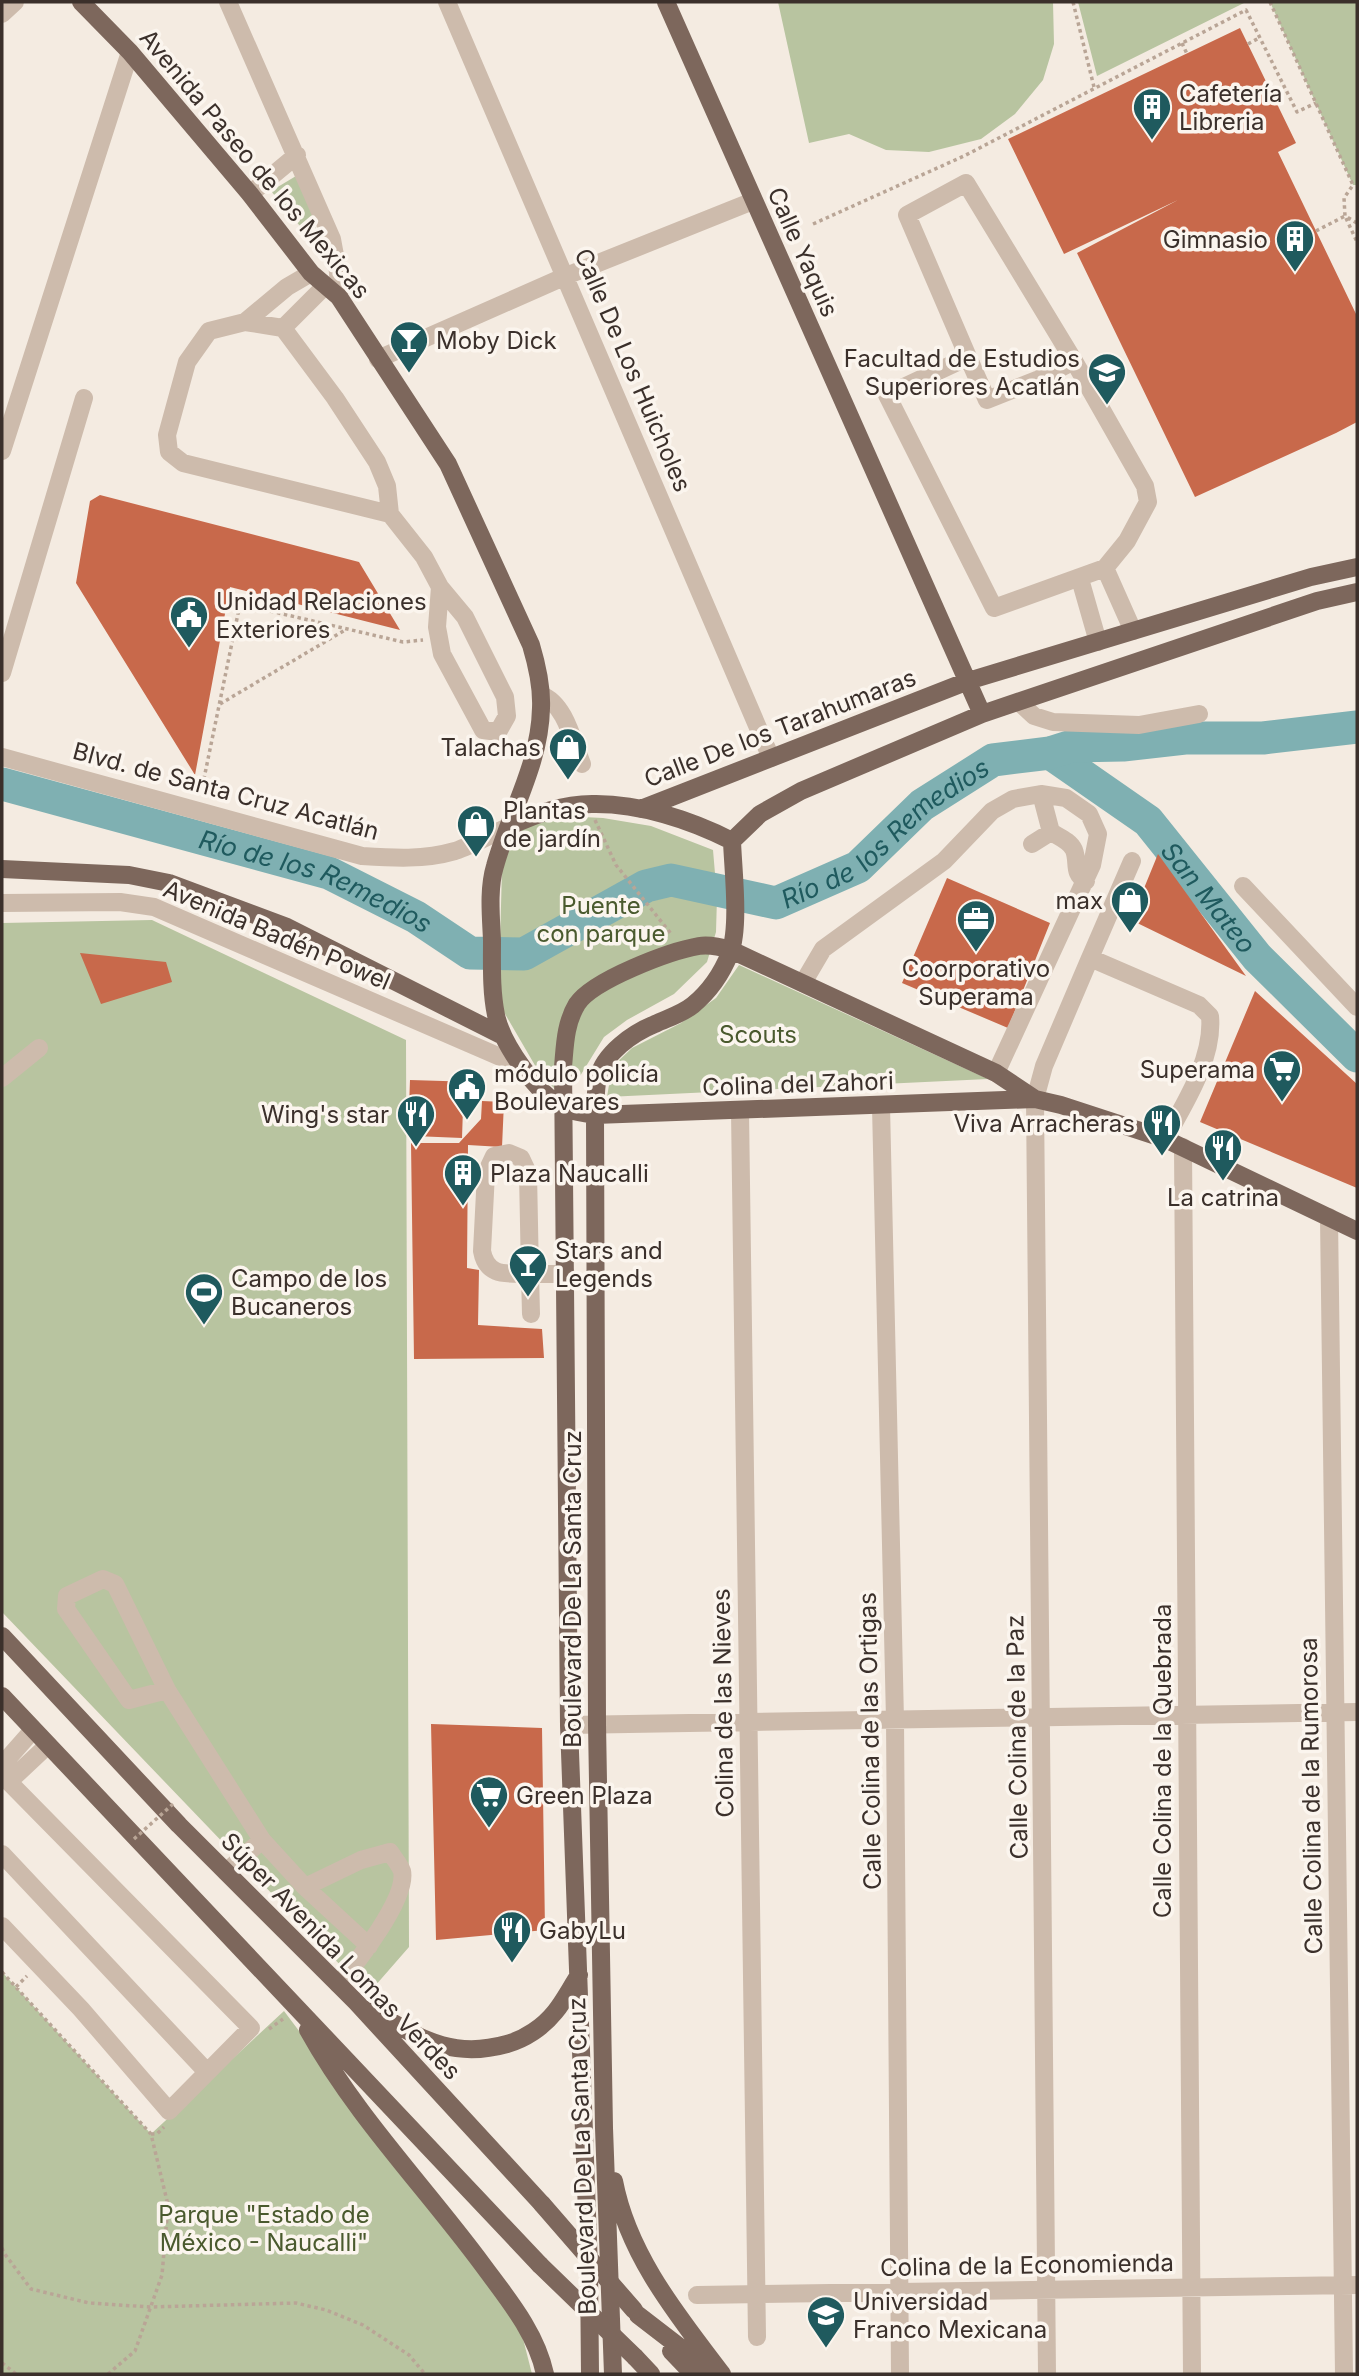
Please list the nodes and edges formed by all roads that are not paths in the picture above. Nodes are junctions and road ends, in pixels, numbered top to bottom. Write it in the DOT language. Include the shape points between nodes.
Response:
graph roads {
  1 [pos="15,2"];
  2 [pos="81,2"];
  3 [pos="228,2"];
  4 [pos="447,2"];
  5 [pos="666,2"];
  6 [pos="2,15"];
  7 [pos="130,52"];
  8 [pos="297,155"];
  9 [pos="250,194"];
  10 [pos="753,201"];
  11 [pos="312,273"];
  12 [pos="566,276"];
  13 [pos="325,286"];
  14 [pos="339,297"];
  15 [pos="245,322"];
  16 [pos="283,328"];
  17 [pos="968,357"];
  18 [pos="378,359"];
  19 [pos="1074,361"];
  20 [pos="84,398"];
  21 [pos="2,451"];
  22 [pos="390,514"];
  23 [pos="1357,567"];
  24 [pos="1105,568"];
  25 [pos="1080,579"];
  26 [pos="440,587"];
  27 [pos="1357,592"];
  28 [pos="1133,631"];
  29 [pos="1098,642"];
  30 [pos="2,673"];
  31 [pos="968,681"];
  32 [pos="541,695"];
  33 [pos="1019,702"];
  34 [pos="982,713"];
  35 [pos="1199,714"];
  36 [pos="2,757"];
  37 [pos="771,758"];
  38 [pos="582,764"];
  39 [pos="1041,794"];
  40 [pos="640,809"];
  41 [pos="510,825"];
  42 [pos="1051,832"];
  43 [pos="732,841"];
  44 [pos="1032,845"];
  45 [pos="1132,861"];
  46 [pos="2,869"];
  47 [pos="1086,880"];
  48 [pos="1243,886"];
  49 [pos="2,903"];
  50 [pos="731,950"];
  51 [pos="1090,958"];
  52 [pos="803,984"];
  53 [pos="1357,1007"];
  54 [pos="503,1036"];
  55 [pos="39,1048"];
  56 [pos="522,1066"];
  57 [pos="996,1073"];
  58 [pos="2,1078"];
  59 [pos="1035,1099"];
  60 [pos="881,1106"];
  61 [pos="564,1108"];
  62 [pos="740,1111"];
  63 [pos="595,1115"];
  64 [pos="1165,1139"];
  65 [pos="1183,1147"];
  66 [pos="1329,1217"];
  67 [pos="1357,1231"];
  68 [pos="530,1274"];
  69 [pos="566,1274"];
  70 [pos="531,1314"];
  71 [pos="2,1636"];
  72 [pos="167,1690"];
  73 [pos="2,1696"];
  74 [pos="1357,1712"];
  75 [pos="1335,1713"];
  76 [pos="1186,1715"];
  77 [pos="1041,1717"];
  78 [pos="895,1720"];
  79 [pos="748,1722"];
  80 [pos="597,1724"];
  81 [pos="569,1725"];
  82 [pos="33,1730"];
  83 [pos="48,1745"];
  84 [pos="3,1775"];
  85 [pos="262,1840"];
  86 [pos="2,1854"];
  87 [pos="226,1872"];
  88 [pos="305,1887"];
  89 [pos="2,1926"];
  90 [pos="369,1946"];
  91 [pos="579,1975"];
  92 [pos="338,1984"];
  93 [pos="356,2002"];
  94 [pos="294,2006"];
  95 [pos="207,2072"];
  96 [pos="604,2128"];
  97 [pos="1349,2284"];
  98 [pos="1191,2287"];
  99 [pos="1047,2290"];
  100 [pos="900,2292"];
  101 [pos="697,2295"];
  102 [pos="756,2295"];
  103 [pos="636,2312"];
  104 [pos="757,2337"];
  105 [pos="643,2367"];
  106 [pos="545,2374"];
  107 [pos="590,2374"];
  108 [pos="613,2374"];
  109 [pos="693,2374"];
  110 [pos="715,2374"];
  111 [pos="722,2374"];
  112 [pos="900,2374"];
  113 [pos="1047,2374"];
  114 [pos="1192,2374"];
  115 [pos="1344,2374"];
  1 -- 6 [label="street"];
  2 -- 7 [label="main road, Avenida Paseo de los Mexicas"];
  3 -- 8 [label="street"];
  4 -- 12 [label="street, Calle De Los Huicholes"];
  5 -- 10 [label="main road, Calle Yaquis"];
  7 -- 9 [label="main road, Avenida Paseo de los Mexicas"];
  7 -- 21 [label="street"];
  8 -- 9 [label="street"];
  8 -- 14 [label="street" via="332,239"];
  9 -- 11 [label="main road, Avenida Paseo de los Mexicas"];
  10 -- 12 [label="street"];
  10 -- 31 [label="main road, Calle Yaquis"];
  11 -- 13 [label="main road, Avenida Paseo de los Mexicas"];
  11 -- 15 [label="street"];
  12 -- 18 [label="street"];
  12 -- 37 [label="street, Calle De Los Huicholes"];
  13 -- 14 [label="main road, Avenida Paseo de los Mexicas"];
  13 -- 16 [label="street"];
  14 -- 18 [label="main road, Avenida Paseo de los Mexicas"];
  15 -- 16 [label="street"];
  15 -- 22 [label="street" via="209,331 187,362 167,435 169,452 183,463"];
  16 -- 22 [label="street" via="377,462 387,486"];
  17 -- 19 [label="street" via="987,400"];
  17 -- 19 [label="street" via="907,215 966,183"];
  17 -- 25 [label="street" via="887,396 994,608"];
  18 -- 32 [label="main road, Avenida Paseo de los Mexicas" via="460,486 531,645"];
  19 -- 24 [label="street" via="1145,486 1148,502 1127,541"];
  20 -- 30 [label="street"];
  22 -- 26 [label="street"];
  23 -- 28 [label="main road, Calle De los Tarahumaras"];
  24 -- 25 [label="street"];
  24 -- 28 [label="street"];
  25 -- 29 [label="street"];
  26 -- 26 [label="street" via="437,627 442,654 483,730 498,732 508,716 505,697 465,617"];
  27 -- 33 [label="main road" via="1317,601"];
  28 -- 29 [label="main road, Calle De los Tarahumaras"];
  29 -- 31 [label="main road, Calle De los Tarahumaras"];
  31 -- 34 [label="main road, Calle Yaquis"];
  31 -- 37 [label="main road, Calle De los Tarahumaras"];
  32 -- 38 [label="street" via="550,698 561,712"];
  32 -- 41 [label="main road, Avenida Paseo de los Mexicas" via="539,738"];
  33 -- 34 [label="main road"];
  33 -- 35 [label="street" via="1034,716 1053,722 1139,725"];
  34 -- 43 [label="main road" via="801,792 761,814"];
  36 -- 41 [label="street, Blvd. de Santa Cruz Acatlán" via="362,856 431,856 457,850"];
  37 -- 40 [label="main road, Calle De los Tarahumaras"];
  39 -- 42 [label="street"];
  39 -- 47 [label="street" via="1066,798 1088,814 1098,834"];
  39 -- 52 [label="street" via="1013,800 992,811 944,861 823,949"];
  40 -- 41 [label="main road, Blvd. de Santa Cruz Acatlán" via="593,804 566,807"];
  40 -- 43 [label="main road, Calle De los Tarahumaras" via="706,828"];
  41 -- 54 [label="main road" via="494,868 491,909 493,984"];
  42 -- 44 [label="street"];
  42 -- 47 [label="street" via="1073,850 1076,872"];
  43 -- 50 [label="main road, Boulevard De La Santa Cruz" via="735,926"];
  45 -- 51 [label="street, Calle Colina de la Paz"];
  46 -- 54 [label="main road" via="129,875 169,883 287,927"];
  47 -- 57 [label="street"];
  48 -- 53 [label="street"];
  49 -- 56 [label="street, Avenida Badén Powel" via="120,902 154,907"];
  50 -- 52 [label="main road"];
  50 -- 61 [label="main road, Boulevard De La Santa Cruz" via="701,946 684,950 588,992 568,1023"];
  50 -- 63 [label="main road, Boulevard De La Santa Cruz" via="714,984 691,1006 624,1042 607,1060 598,1077"];
  51 -- 59 [label="street, Calle Colina de la Paz" via="1044,1066"];
  51 -- 64 [label="street" via="1199,1006 1210,1016 1212,1033 1205,1055"];
  52 -- 57 [label="main road"];
  54 -- 56 [label="main road"];
  55 -- 58 [label="street"];
  56 -- 61 [label="main road"];
  57 -- 59 [label="main road"];
  59 -- 60 [label="main road, Colina del Zahori"];
  59 -- 64 [label="main road"];
  59 -- 77 [label="street, Calle Colina de la Paz"];
  60 -- 62 [label="main road, Colina del Zahori"];
  60 -- 78 [label="street, Calle Colina de las Ortigas"];
  61 -- 63 [label="main road, Colina del Zahori"];
  61 -- 69 [label="main road, Boulevard De La Santa Cruz"];
  62 -- 63 [label="main road, Colina del Zahori"];
  62 -- 79 [label="street, Colina de las Nieves"];
  63 -- 80 [label="main road, Boulevard De La Santa Cruz"];
  64 -- 65 [label="main road"];
  65 -- 66 [label="main road"];
  65 -- 76 [label="street, Calle Colina de la Quebrada"];
  66 -- 67 [label="main road"];
  66 -- 75 [label="street, Calle Colina de la Rumorosa"];
  68 -- 68 [label="street" via="528,1173 521,1158 509,1153 494,1156 486,1173 484,1262 492,1270"];
  68 -- 69 [label="street"];
  68 -- 70 [label="street"];
  69 -- 81 [label="main road, Boulevard De La Santa Cruz"];
  71 -- 87 [label="main road, Súper Avenida Lomas Verdes"];
  72 -- 72 [label="street" via="115,1584 103,1579 66,1596 66,1609 129,1700"];
  72 -- 85 [label="street"];
  73 -- 82 [label="main road"];
  74 -- 75 [label="street"];
  75 -- 76 [label="street"];
  75 -- 97 [label="street, Calle Colina de la Rumorosa"];
  76 -- 77 [label="street"];
  76 -- 98 [label="street, Calle Colina de la Quebrada"];
  77 -- 78 [label="street"];
  77 -- 99 [label="street, Calle Colina de la Paz"];
  78 -- 79 [label="street"];
  78 -- 100 [label="street, Calle Colina de las Ortigas"];
  79 -- 80 [label="street"];
  79 -- 102 [label="street, Colina de las Nieves"];
  80 -- 81 [label="street"];
  80 -- 96 [label="main road, Boulevard De La Santa Cruz"];
  81 -- 91 [label="main road, Boulevard De La Santa Cruz"];
  82 -- 83 [label="main road"];
  82 -- 84 [label="street"];
  83 -- 84 [label="street" via="16,1774"];
  83 -- 94 [label="main road"];
  84 -- 95 [label="street" via="251,2028"];
  85 -- 87 [label="street"];
  85 -- 88 [label="street"];
  86 -- 95 [label="street"];
  87 -- 92 [label="main road, Súper Avenida Lomas Verdes"];
  88 -- 90 [label="street"];
  88 -- 90 [label="street" via="361,1860 390,1852 402,1871 398,1897"];
  89 -- 95 [label="street" via="169,2112"];
  90 -- 92 [label="street"];
  91 -- 93 [label="main road" via="538,2029 517,2041 475,2051 430,2042"];
  91 -- 107 [label="main road, Boulevard De La Santa Cruz"];
  92 -- 93 [label="main road, Súper Avenida Lomas Verdes"];
  93 -- 103 [label="main road, Súper Avenida Lomas Verdes, bridge"];
  94 -- 105 [label="main road, bridge"];
  94 -- 106 [label="main road" via="360,2109 524,2322"];
  96 -- 108 [label="main road, Boulevard De La Santa Cruz"];
  96 -- 111 [label="main road" via="616,2192 628,2226 668,2303"];
  97 -- 98 [label="street, Colina de la Economienda"];
  97 -- 115 [label="street, Calle Colina de la Rumorosa"];
  98 -- 99 [label="street, Colina de la Economienda"];
  98 -- 114 [label="street, Calle Colina de la Quebrada"];
  99 -- 100 [label="street, Colina de la Economienda"];
  99 -- 113 [label="street, Calle Colina de la Paz"];
  100 -- 102 [label="street, Colina de la Economienda"];
  100 -- 112 [label="street, Calle Colina de las Ortigas"];
  101 -- 102 [label="street, Colina de la Economienda"];
  102 -- 104 [label="street, Colina de las Nieves"];
  103 -- 109 [label="main road, Súper Avenida Lomas Verdes"];
  103 -- 110 [label="main road, Súper Avenida Lomas Verdes"];
}
